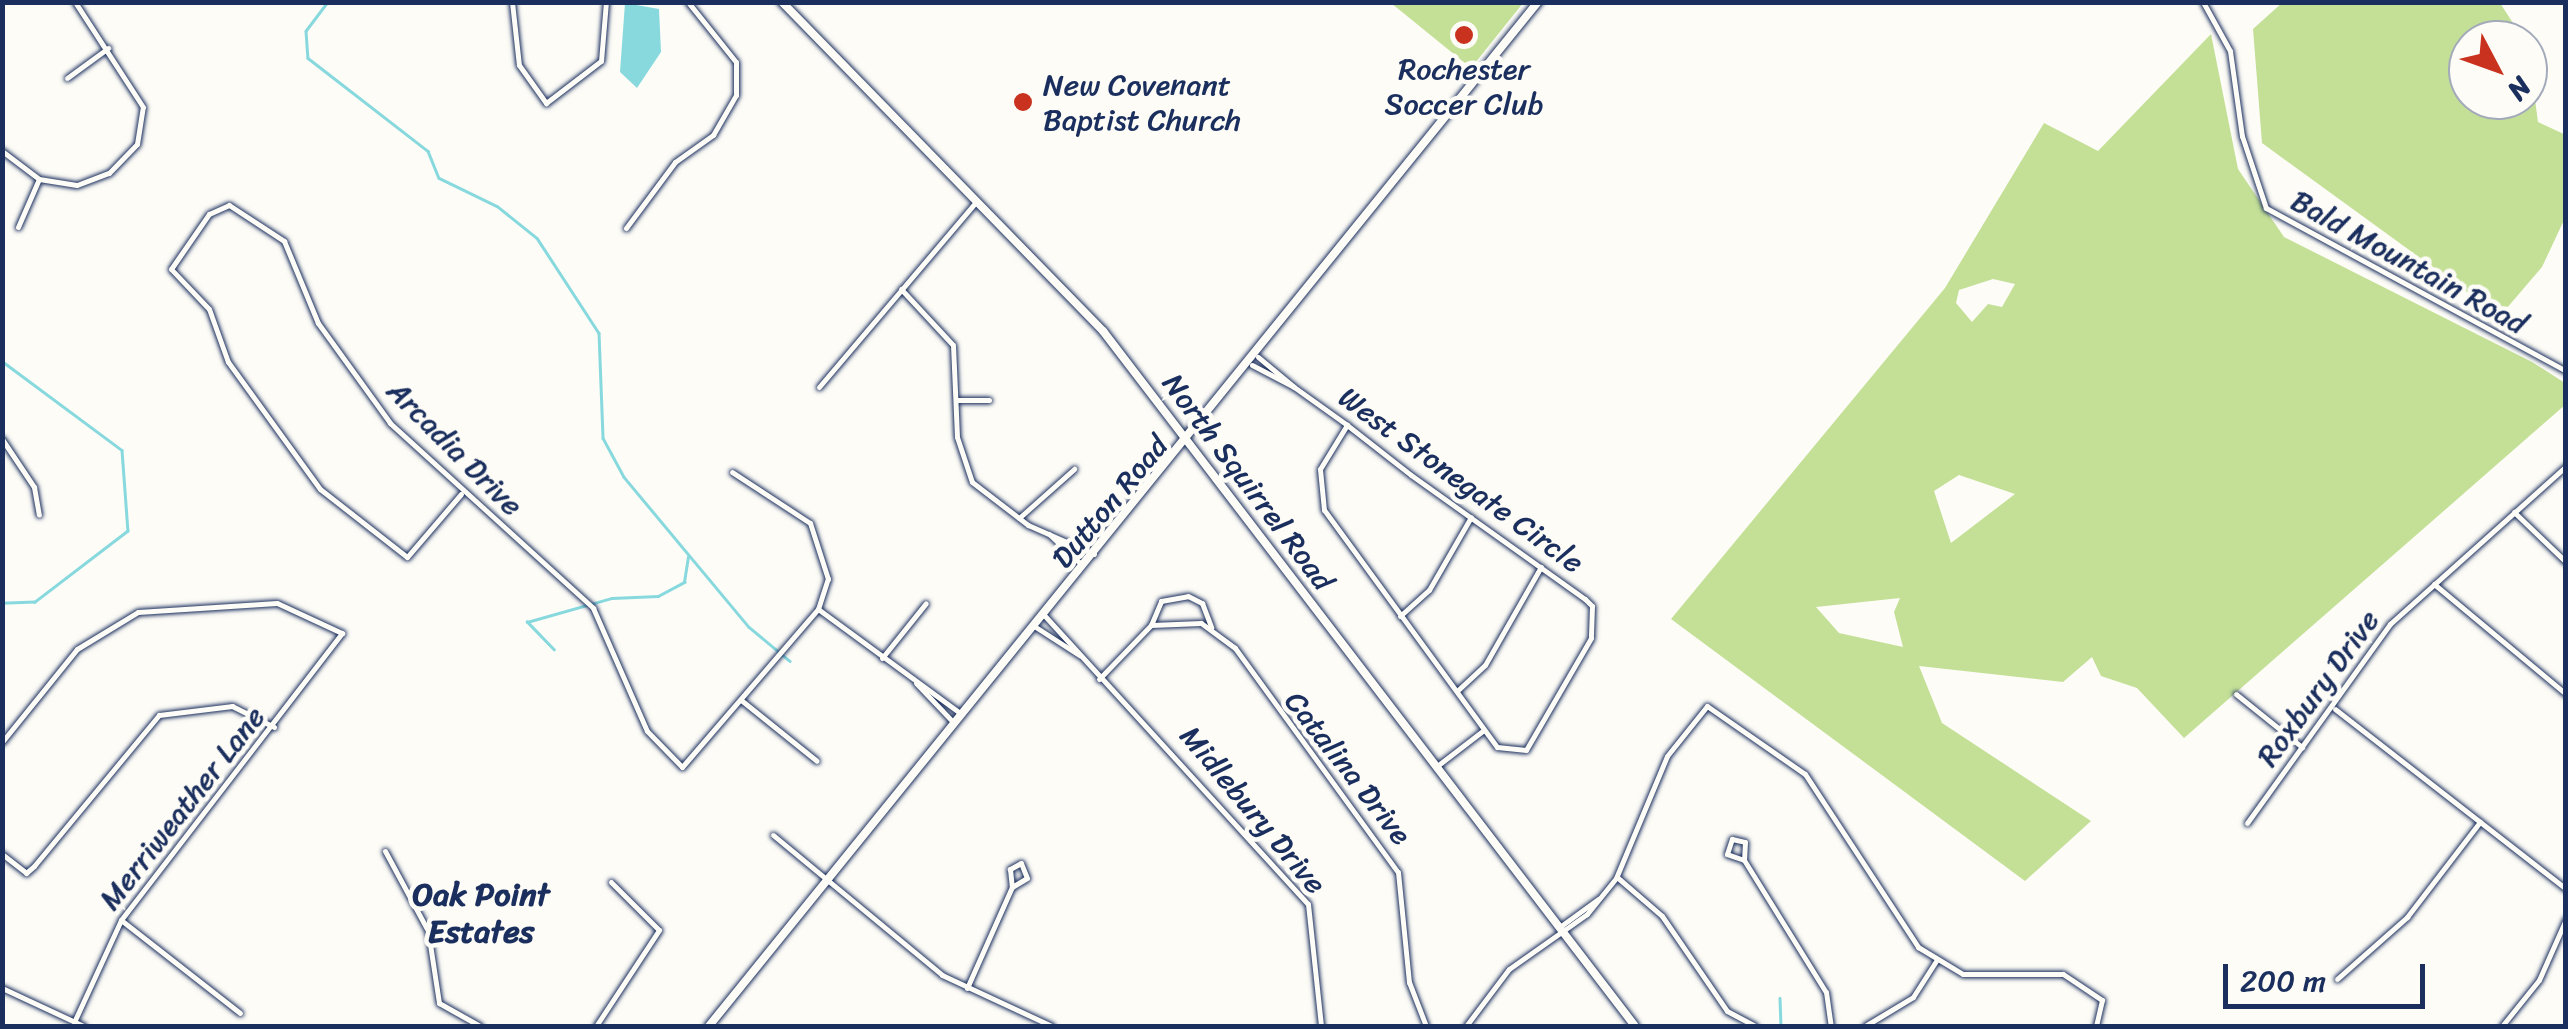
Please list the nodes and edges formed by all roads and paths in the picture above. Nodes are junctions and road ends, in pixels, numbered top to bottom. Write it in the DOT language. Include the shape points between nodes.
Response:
graph roads {
  1 [pos="74,2"];
  2 [pos="512,2"];
  3 [pos="606,2"];
  4 [pos="688,2"];
  5 [pos="782,2"];
  6 [pos="1538,2"];
  7 [pos="2203,2"];
  8 [pos="108,48"];
  9 [pos="66,78"];
  10 [pos="2,151"];
  11 [pos="40,179"];
  12 [pos="978,200"];
  13 [pos="18,227"];
  14 [pos="626,228"];
  15 [pos="901,289"];
  16 [pos="1255,361"];
  17 [pos="2566,371"];
  18 [pos="819,388"];
  19 [pos="956,400"];
  20 [pos="989,400"];
  21 [pos="1347,425"];
  22 [pos="2,439"];
  23 [pos="1191,441"];
  24 [pos="2566,466"];
  25 [pos="1074,470"];
  26 [pos="732,472"];
  27 [pos="461,494"];
  28 [pos="2514,512"];
  29 [pos="39,515"];
  30 [pos="1471,517"];
  31 [pos="1019,518"];
  32 [pos="1047,532"];
  33 [pos="1094,554"];
  34 [pos="2566,562"];
  35 [pos="1084,566"];
  36 [pos="1540,567"];
  37 [pos="2434,584"];
  38 [pos="926,603"];
  39 [pos="818,609"];
  40 [pos="1044,615"];
  41 [pos="1400,616"];
  42 [pos="1151,625"];
  43 [pos="1034,626"];
  44 [pos="1211,626"];
  45 [pos="1079,656"];
  46 [pos="882,658"];
  47 [pos="1099,679"];
  48 [pos="916,684"];
  49 [pos="1456,692"];
  50 [pos="2236,694"];
  51 [pos="2566,694"];
  52 [pos="741,700"];
  53 [pos="2334,709"];
  54 [pos="962,715"];
  55 [pos="954,724"];
  56 [pos="274,726"];
  57 [pos="2,728"];
  58 [pos="1484,730"];
  59 [pos="9,734"];
  60 [pos="2,742"];
  61 [pos="2302,747"];
  62 [pos="817,760"];
  63 [pos="1435,768"];
  64 [pos="2480,822"];
  65 [pos="2247,823"];
  66 [pos="773,835"];
  67 [pos="385,851"];
  68 [pos="2,854"];
  69 [pos="1744,860"];
  70 [pos="1616,878"];
  71 [pos="828,880"];
  72 [pos="611,882"];
  73 [pos="1012,887"];
  74 [pos="2566,889"];
  75 [pos="1598,899"];
  76 [pos="2566,919"];
  77 [pos="121,920"];
  78 [pos="1559,929"];
  79 [pos="1936,961"];
  80 [pos="2338,979"];
  81 [pos="2,988"];
  82 [pos="967,988"];
  83 [pos="240,1014"];
  84 [pos="74,1022"];
  85 [pos="84,1026"];
  86 [pos="480,1026"];
  87 [pos="596,1026"];
  88 [pos="709,1026"];
  89 [pos="1052,1026"];
  90 [pos="1321,1026"];
  91 [pos="1426,1026"];
  92 [pos="1466,1026"];
  93 [pos="1635,1026"];
  94 [pos="1755,1026"];
  95 [pos="1831,1026"];
  96 [pos="1865,1026"];
  97 [pos="2096,1026"];
  98 [pos="2502,1026"];
  1 -- 8 [label="street"];
  2 -- 3 [label="street" via="519,65 546,103 600,61"];
  4 -- 14 [label="street" via="736,62 736,95 713,135 674,162"];
  5 -- 12 [label="street, North Squirrel Road"];
  6 -- 16 [label="street, Dutton Road"];
  7 -- 17 [label="street, Bald Mountain Road" via="2230,51 2242,136 2266,208"];
  8 -- 9 [label="street"];
  8 -- 11 [label="street" via="143,107 136,144 98,179"];
  10 -- 11 [label="street"];
  11 -- 13 [label="street"];
  12 -- 15 [label="street"];
  12 -- 23 [label="street, North Squirrel Road" via="1103,331"];
  15 -- 18 [label="street"];
  15 -- 19 [label="street" via="946,330"];
  16 -- 21 [label="street, West Stonegate Circle"];
  16 -- 23 [label="street, Dutton Road"];
  19 -- 20 [label="street"];
  19 -- 31 [label="street" via="960,463"];
  21 -- 30 [label="street, West Stonegate Circle"];
  21 -- 41 [label="street" via="1320,469 1324,510"];
  22 -- 29 [label="street" via="34,487"];
  23 -- 33 [label="street, Dutton Road"];
  23 -- 63 [label="street, North Squirrel Road"];
  24 -- 28 [label="street, Roxbury Drive"];
  25 -- 31 [label="street"];
  26 -- 39 [label="street" via="773,492 820,536 828,578"];
  27 -- 27 [label="street, Arcadia Drive" via="390,423 336,350 284,241 229,205 209,214 171,265 209,309 228,362 320,489 408,557"];
  27 -- 52 [label="street, Arcadia Drive" via="593,608 647,731 688,766"];
  28 -- 34 [label="street"];
  28 -- 37 [label="street, Roxbury Drive"];
  30 -- 36 [label="street, West Stonegate Circle"];
  30 -- 41 [label="street" via="1429,590"];
  31 -- 32 [label="street"];
  32 -- 33 [label="street"];
  32 -- 35 [label="street"];
  33 -- 35 [label="street, Dutton Road"];
  35 -- 40 [label="street, Dutton Road"];
  36 -- 49 [label="street" via="1485,666"];
  36 -- 58 [label="street, West Stonegate Circle" via="1596,614 1537,742 1518,752 1497,747"];
  37 -- 51 [label="street"];
  37 -- 53 [label="street, Roxbury Drive" via="2364,653"];
  38 -- 46 [label="street"];
  39 -- 46 [label="street"];
  39 -- 52 [label="street"];
  40 -- 43 [label="street, Dutton Road"];
  40 -- 45 [label="street, Midlebury Drive"];
  41 -- 49 [label="street"];
  42 -- 44 [label="street"];
  42 -- 44 [label="street, Catalina Drive" via="1161,602 1188,596 1202,603"];
  42 -- 47 [label="street"];
  43 -- 45 [label="street, Midlebury Drive"];
  43 -- 54 [label="street, Dutton Road"];
  44 -- 91 [label="street, Catalina Drive" via="1398,872 1409,982"];
  45 -- 47 [label="street, Midlebury Drive"];
  46 -- 48 [label="street"];
  47 -- 90 [label="street, Midlebury Drive" via="1198,774 1308,904"];
  48 -- 54 [label="street"];
  48 -- 55 [label="street"];
  49 -- 58 [label="street"];
  50 -- 61 [label="street"];
  52 -- 62 [label="street"];
  53 -- 61 [label="street, Roxbury Drive"];
  53 -- 64 [label="street"];
  54 -- 55 [label="street, Dutton Road"];
  55 -- 71 [label="street, Dutton Road"];
  56 -- 59 [label="street, Merriweather Lane" via="342,634 277,602 138,612 77,649"];
  56 -- 68 [label="street" via="232,706 159,715 34,866 26,872"];
  56 -- 77 [label="street, Merriweather Lane"];
  57 -- 59 [label="street"];
  58 -- 63 [label="street"];
  59 -- 60 [label="street"];
  61 -- 65 [label="street, Roxbury Drive"];
  63 -- 78 [label="street, North Squirrel Road"];
  64 -- 74 [label="street"];
  64 -- 80 [label="street" via="2407,917"];
  66 -- 71 [label="street"];
  67 -- 86 [label="street" via="428,930 439,1003"];
  69 -- 69 [label="street" via="1745,842 1732,839 1727,854"];
  69 -- 95 [label="street" via="1826,992"];
  70 -- 75 [label="street"];
  70 -- 79 [label="street" via="1666,756 1706,706 1805,774 1905,935"];
  70 -- 94 [label="street" via="1662,916 1728,1011"];
  71 -- 82 [label="street"];
  71 -- 88 [label="street, Dutton Road"];
  72 -- 87 [label="street" via="659,930"];
  73 -- 73 [label="street" via="1028,874 1021,862 1010,869"];
  73 -- 82 [label="street"];
  75 -- 78 [label="street"];
  75 -- 78 [label="street"];
  76 -- 98 [label="street" via="2539,980"];
  77 -- 83 [label="street"];
  77 -- 84 [label="street, Merriweather Lane"];
  78 -- 92 [label="street" via="1509,970"];
  78 -- 93 [label="street, North Squirrel Road"];
  79 -- 96 [label="street" via="1913,997"];
  79 -- 97 [label="street" via="1984,978 2063,974 2106,1008"];
  81 -- 84 [label="street"];
  82 -- 89 [label="street"];
  84 -- 85 [label="street"];
}
